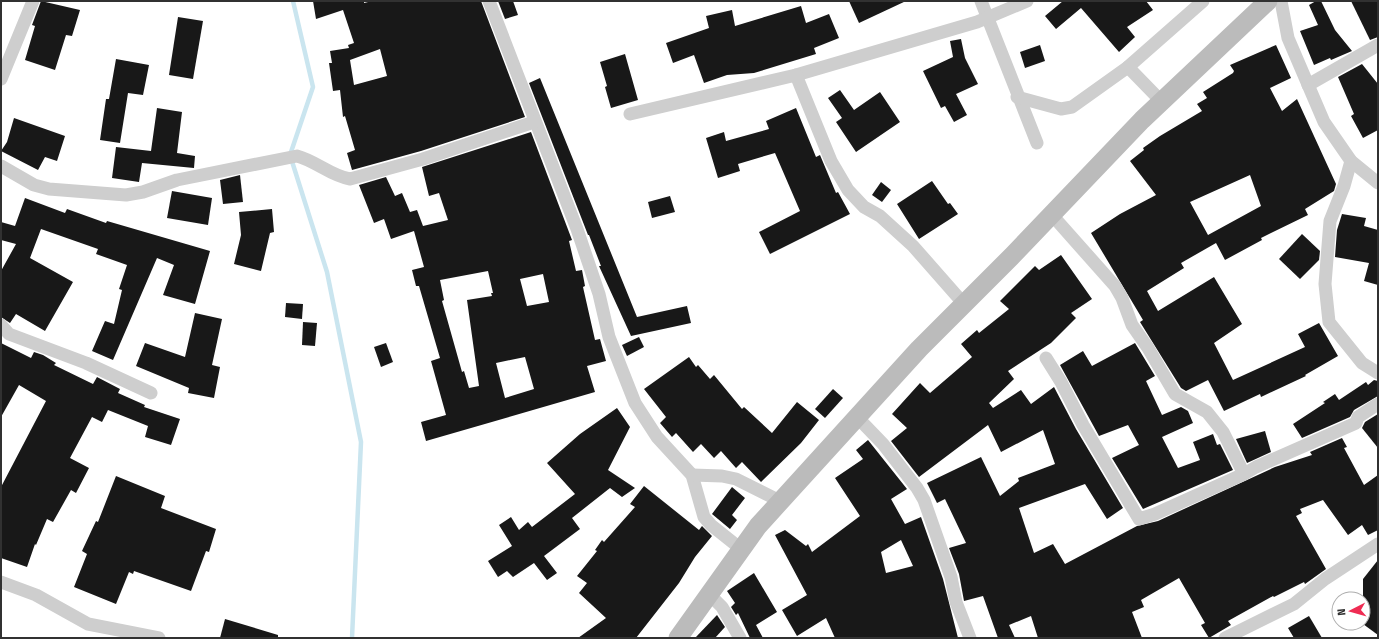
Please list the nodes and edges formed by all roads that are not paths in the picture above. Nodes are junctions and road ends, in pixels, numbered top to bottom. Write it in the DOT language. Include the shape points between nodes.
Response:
graph roads {
  1 [pos="34,1"];
  2 [pos="489,1"];
  3 [pos="981,1"];
  4 [pos="1027,1"];
  5 [pos="1203,1"];
  6 [pos="1268,1"];
  7 [pos="1281,1"];
  8 [pos="987,18"];
  9 [pos="1378,45"];
  10 [pos="1128,66"];
  11 [pos="796,75"];
  12 [pos="1,79"];
  13 [pos="1308,86"];
  14 [pos="1017,97"];
  15 [pos="1162,102"];
  16 [pos="630,114"];
  17 [pos="534,122"];
  18 [pos="1037,143"];
  19 [pos="1351,162"];
  20 [pos="1,166"];
  21 [pos="1378,183"];
  22 [pos="1052,215"];
  23 [pos="964,304"];
  24 [pos="1,325"];
  25 [pos="1046,358"];
  26 [pos="1378,373"];
  27 [pos="151,393"];
  28 [pos="1378,404"];
  29 [pos="857,417"];
  30 [pos="1244,474"];
  31 [pos="692,475"];
  32 [pos="780,500"];
  33 [pos="1378,544"];
  34 [pos="741,549"];
  35 [pos="1,582"];
  36 [pos="709,594"];
  37 [pos="159,638"];
  38 [pos="678,638"];
  39 [pos="740,638"];
  40 [pos="970,638"];
  41 [pos="1225,638"];
  1 -- 12 [label="street"];
  2 -- 17 [label="street"];
  3 -- 8 [label="street"];
  4 -- 8 [label="street"];
  5 -- 10 [label="street"];
  6 -- 15 [label="main road"];
  7 -- 13 [label="street" via="1288,38"];
  8 -- 11 [label="street"];
  8 -- 14 [label="street"];
  9 -- 13 [label="street"];
  10 -- 14 [label="street" via="1072,107 1061,109"];
  10 -- 15 [label="street"];
  11 -- 16 [label="street"];
  11 -- 23 [label="street" via="821,140 848,190 864,207 880,216 913,246"];
  13 -- 19 [label="street" via="1324,122"];
  14 -- 18 [label="street"];
  15 -- 22 [label="main road"];
  17 -- 20 [label="street" via="423,159 350,179 342,178 297,156 177,180 126,195 34,186"];
  17 -- 31 [label="street" via="577,229 599,294 609,337 635,403 657,437"];
  19 -- 21 [label="street"];
  19 -- 26 [label="street" via="1330,221 1325,284 1329,322 1362,363"];
  22 -- 23 [label="main road"];
  22 -- 30 [label="street" via="1115,286 1132,325 1175,394 1207,412 1223,432"];
  23 -- 29 [label="main road"];
  24 -- 27 [label="street" via="9,334 86,363"];
  25 -- 30 [label="street" via="1086,432 1139,519"];
  28 -- 30 [label="street" via="1358,417 1356,423"];
  29 -- 32 [label="main road"];
  29 -- 40 [label="street" via="883,444 924,500"];
  31 -- 32 [label="street" via="722,476"];
  31 -- 34 [label="street" via="704,517"];
  32 -- 34 [label="main road"];
  33 -- 41 [label="street" via="1324,579 1294,604"];
  34 -- 36 [label="main road"];
  35 -- 37 [label="street" via="36,595 88,624"];
  36 -- 38 [label="main road"];
  36 -- 39 [label="street" via="722,606"];
}
